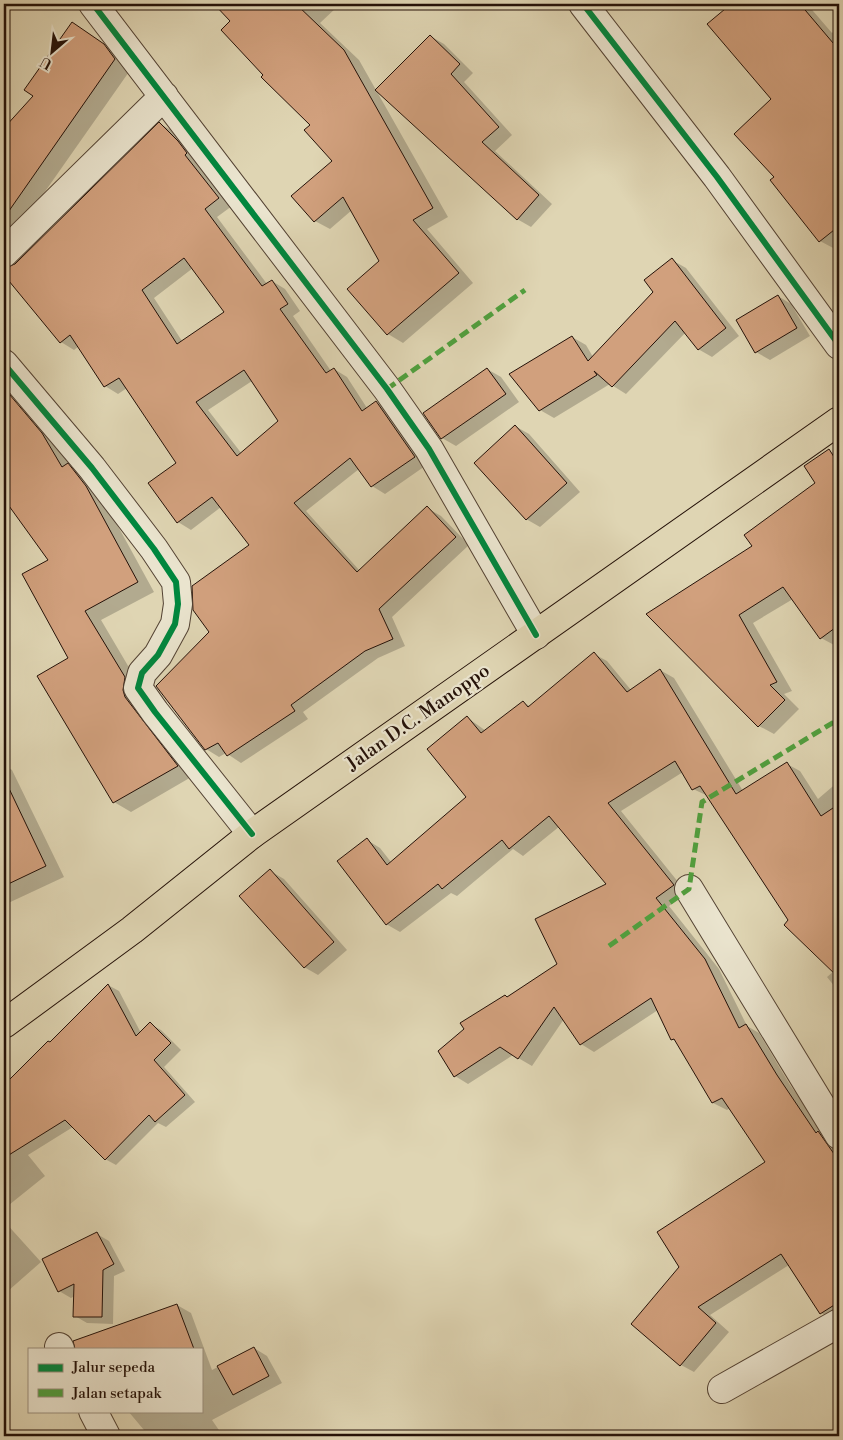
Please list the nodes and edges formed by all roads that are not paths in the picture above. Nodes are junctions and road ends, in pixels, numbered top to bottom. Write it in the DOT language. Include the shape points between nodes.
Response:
graph roads {
  1 [pos="93,4"];
  2 [pos="583,4"];
  3 [pos="164,96"];
  4 [pos="4,253"];
  5 [pos="839,345"];
  6 [pos="4,364"];
  7 [pos="839,421"];
  8 [pos="536,635"];
  9 [pos="252,834"];
  10 [pos="689,889"];
  11 [pos="4,1024"];
  12 [pos="839,1135"];
  13 [pos="839,1323"];
  14 [pos="722,1389"];
  15 [pos="94,1412"];
  16 [pos="106,1436"];
  1 -- 3 [label="street"];
  2 -- 5 [label="street" via="717,176"];
  3 -- 4 [label="street"];
  3 -- 8 [label="street" via="429,449"];
  6 -- 9 [label="street" via="92,468 176,582 178,604 175,624 158,655 142,673 138,688"];
  7 -- 8 [label="highway, Jalan D.C. Manoppo"];
  8 -- 9 [label="highway, Jalan D.C. Manoppo"];
  9 -- 11 [label="highway, Jalan D.C. Manoppo" via="132,930"];
  10 -- 12 [label="street"];
  13 -- 14 [label="street"];
  15 -- 16 [label="street"];
}
